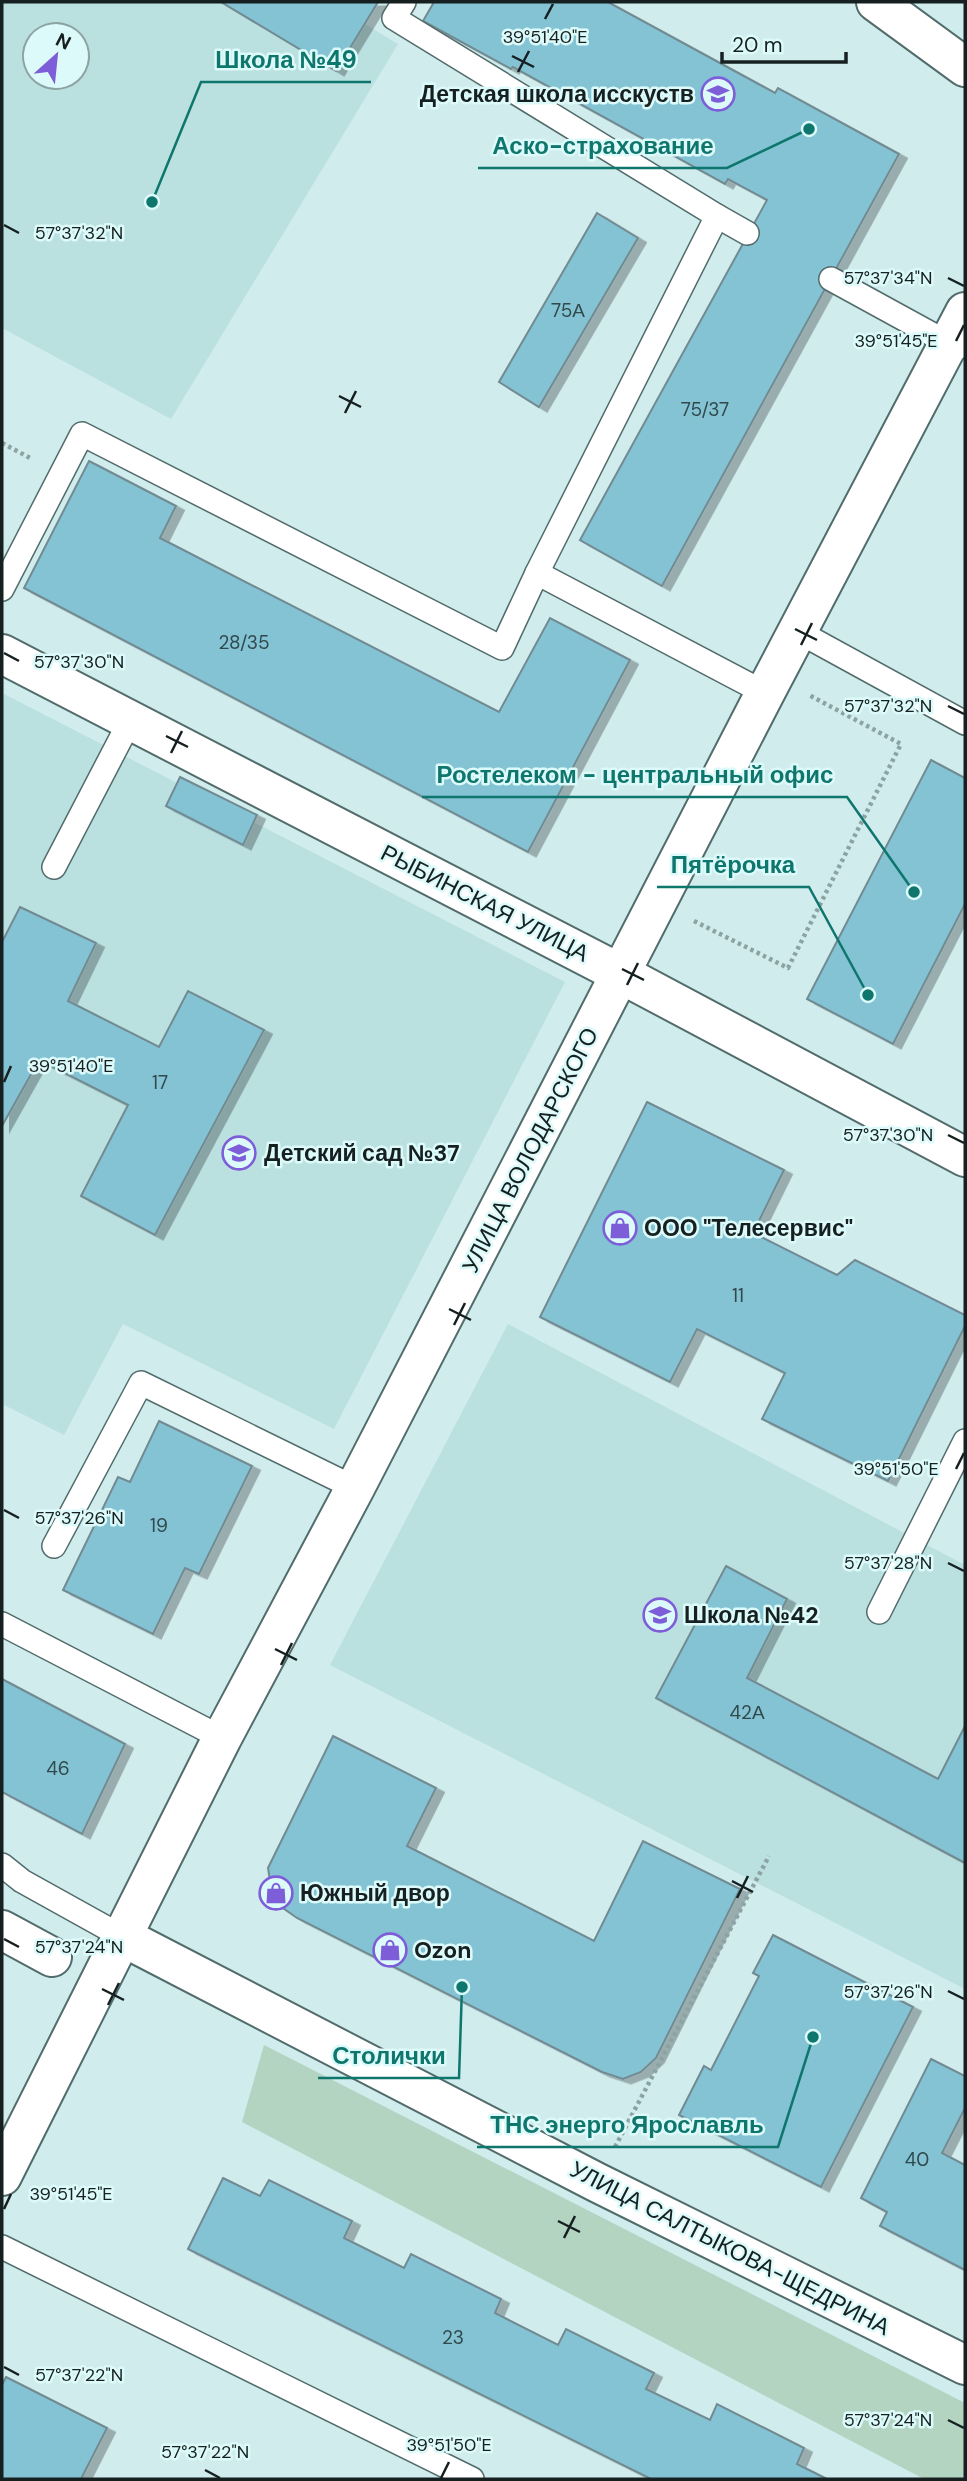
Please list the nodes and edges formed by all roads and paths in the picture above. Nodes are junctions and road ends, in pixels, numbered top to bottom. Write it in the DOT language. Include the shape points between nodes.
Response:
graph roads {
  1 [pos="404,2"];
  2 [pos="876,2"];
  3 [pos="887,2"];
  4 [pos="965,43"];
  5 [pos="965,67"];
  6 [pos="717,216"];
  7 [pos="747,233"];
  8 [pos="831,279"];
  9 [pos="960,336"];
  10 [pos="537,573"];
  11 [pos="2,589"];
  12 [pos="797,631"];
  13 [pos="2,654"];
  14 [pos="765,693"];
  15 [pos="805,693"];
  16 [pos="130,721"];
  17 [pos="965,723"];
  18 [pos="54,867"];
  19 [pos="691,919"];
  20 [pos="621,974"];
  21 [pos="965,1157"];
  22 [pos="965,1441"];
  23 [pos="355,1488"];
  24 [pos="54,1546"];
  25 [pos="879,1612"];
  26 [pos="2,1624"];
  27 [pos="222,1738"];
  28 [pos="769,1856"];
  29 [pos="2,1865"];
  30 [pos="2,1930"];
  31 [pos="121,1936"];
  32 [pos="52,1957"];
  33 [pos="2,2176"];
  34 [pos="596,2182"];
  35 [pos="2,2247"];
  36 [pos="965,2365"];
  37 [pos="472,2479"];
  1 -- 6 [label="lane" via="394,18"];
  2 -- 5 [label="street"];
  3 -- 4 [label="street"];
  6 -- 7 [label="lane"];
  6 -- 10 [label="lane"];
  8 -- 9 [label="lane"];
  9 -- 12 [label="street, УЛИЦА ВОЛОДАРСКОГО"];
  10 -- 11 [label="lane" via="502,648 82,434"];
  10 -- 14 [label="lane"];
  12 -- 14 [label="street, УЛИЦА ВОЛОДАРСКОГО"];
  12 -- 17 [label="lane"];
  13 -- 16 [label="street, РЫБИНСКАЯ УЛИЦА"];
  14 -- 20 [label="street, УЛИЦА ВОЛОДАРСКОГО"];
  15 -- 19 [label="path" via="901,744 788,968"];
  16 -- 18 [label="lane"];
  16 -- 20 [label="street, РЫБИНСКАЯ УЛИЦА"];
  20 -- 21 [label="street, РЫБИНСКАЯ УЛИЦА"];
  20 -- 23 [label="street, УЛИЦА ВОЛОДАРСКОГО"];
  22 -- 25 [label="lane"];
  23 -- 24 [label="lane" via="141,1383"];
  23 -- 27 [label="street, УЛИЦА ВОЛОДАРСКОГО"];
  26 -- 27 [label="lane"];
  27 -- 31 [label="street, УЛИЦА ВОЛОДАРСКОГО"];
  28 -- 34 [label="path"];
  29 -- 31 [label="lane"];
  30 -- 32 [label="street"];
  31 -- 33 [label="street, УЛИЦА ВОЛОДАРСКОГО"];
  31 -- 34 [label="street, УЛИЦА САЛТЫКОВА-ЩЕДРИНА"];
  34 -- 36 [label="street, УЛИЦА САЛТЫКОВА-ЩЕДРИНА"];
  35 -- 37 [label="lane"];
}
